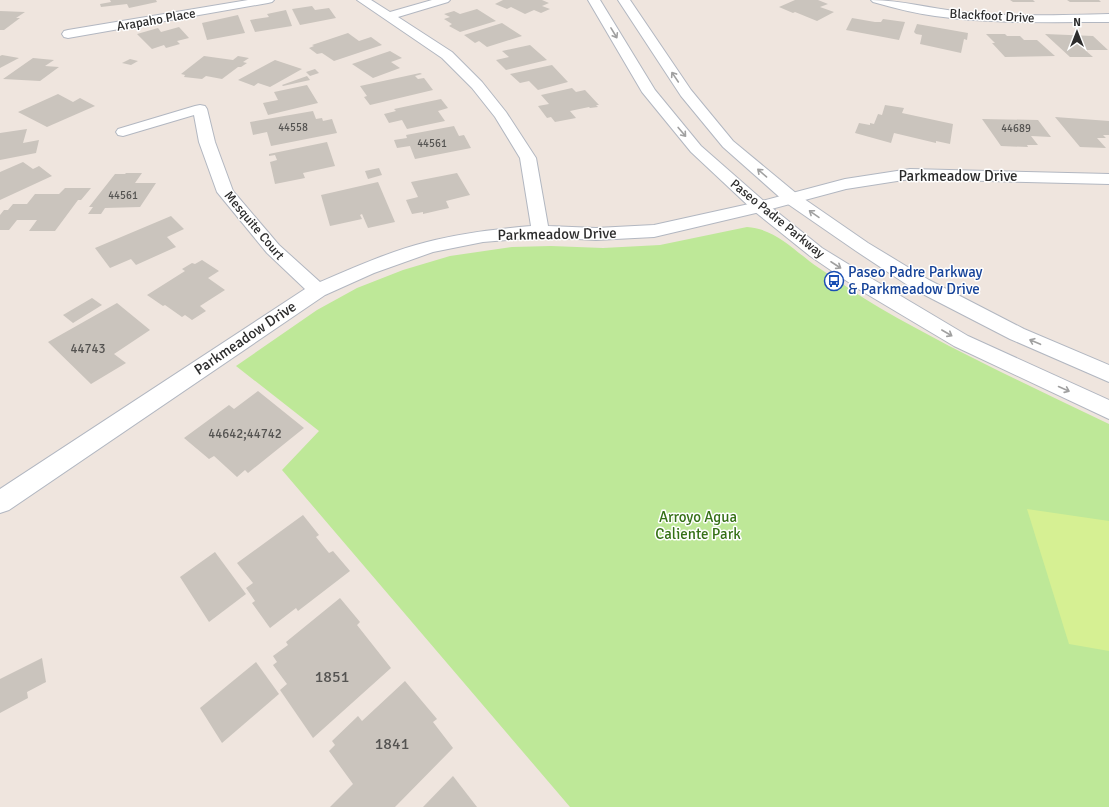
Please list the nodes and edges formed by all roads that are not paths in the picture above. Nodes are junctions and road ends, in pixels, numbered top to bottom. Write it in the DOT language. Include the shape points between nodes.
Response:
graph roads {
  1 [pos="268,0"];
  2 [pos="363,0"];
  3 [pos="444,0"];
  4 [pos="594,0"];
  5 [pos="624,0"];
  6 [pos="877,0"];
  7 [pos="390,16"];
  8 [pos="1109,18"];
  9 [pos="68,34"];
  10 [pos="124,132"];
  11 [pos="1109,179"];
  12 [pos="791,198"];
  13 [pos="760,207"];
  14 [pos="540,231"];
  15 [pos="318,290"];
  16 [pos="1109,374"];
  17 [pos="1109,410"];
  18 [pos="0,502"];
  1 -- 9 [label="street, Arapaho Place"];
  2 -- 7 [label="street"];
  3 -- 7 [label="street"];
  4 -- 13 [label="street, Paseo Padre Parkway, one-way" via="648,92 696,149"];
  12 -- 5 [label="street, Paseo Padre Parkway, one-way" via="724,138 686,93"];
  6 -- 8 [label="street, Blackfoot Drive" via="935,12 998,18"];
  7 -- 14 [label="street" via="447,55 477,85 501,115 528,158"];
  10 -- 15 [label="street, Mesquite Court" via="200,109 207,142 225,192 272,249"];
  11 -- 12 [label="street, Parkmeadow Drive" via="910,174 845,184"];
  12 -- 13 [label="street, Parkmeadow Drive"];
  16 -- 12 [label="street, Paseo Padre Parkway, one-way" via="1018,334 922,285"];
  13 -- 14 [label="street, Parkmeadow Drive" via="654,231 596,234"];
  13 -- 17 [label="street, Paseo Padre Parkway, one-way" via="816,252 961,341"];
  14 -- 15 [label="street, Parkmeadow Drive" via="483,236 429,247"];
  15 -- 18 [label="street, Parkmeadow Drive"];
}
